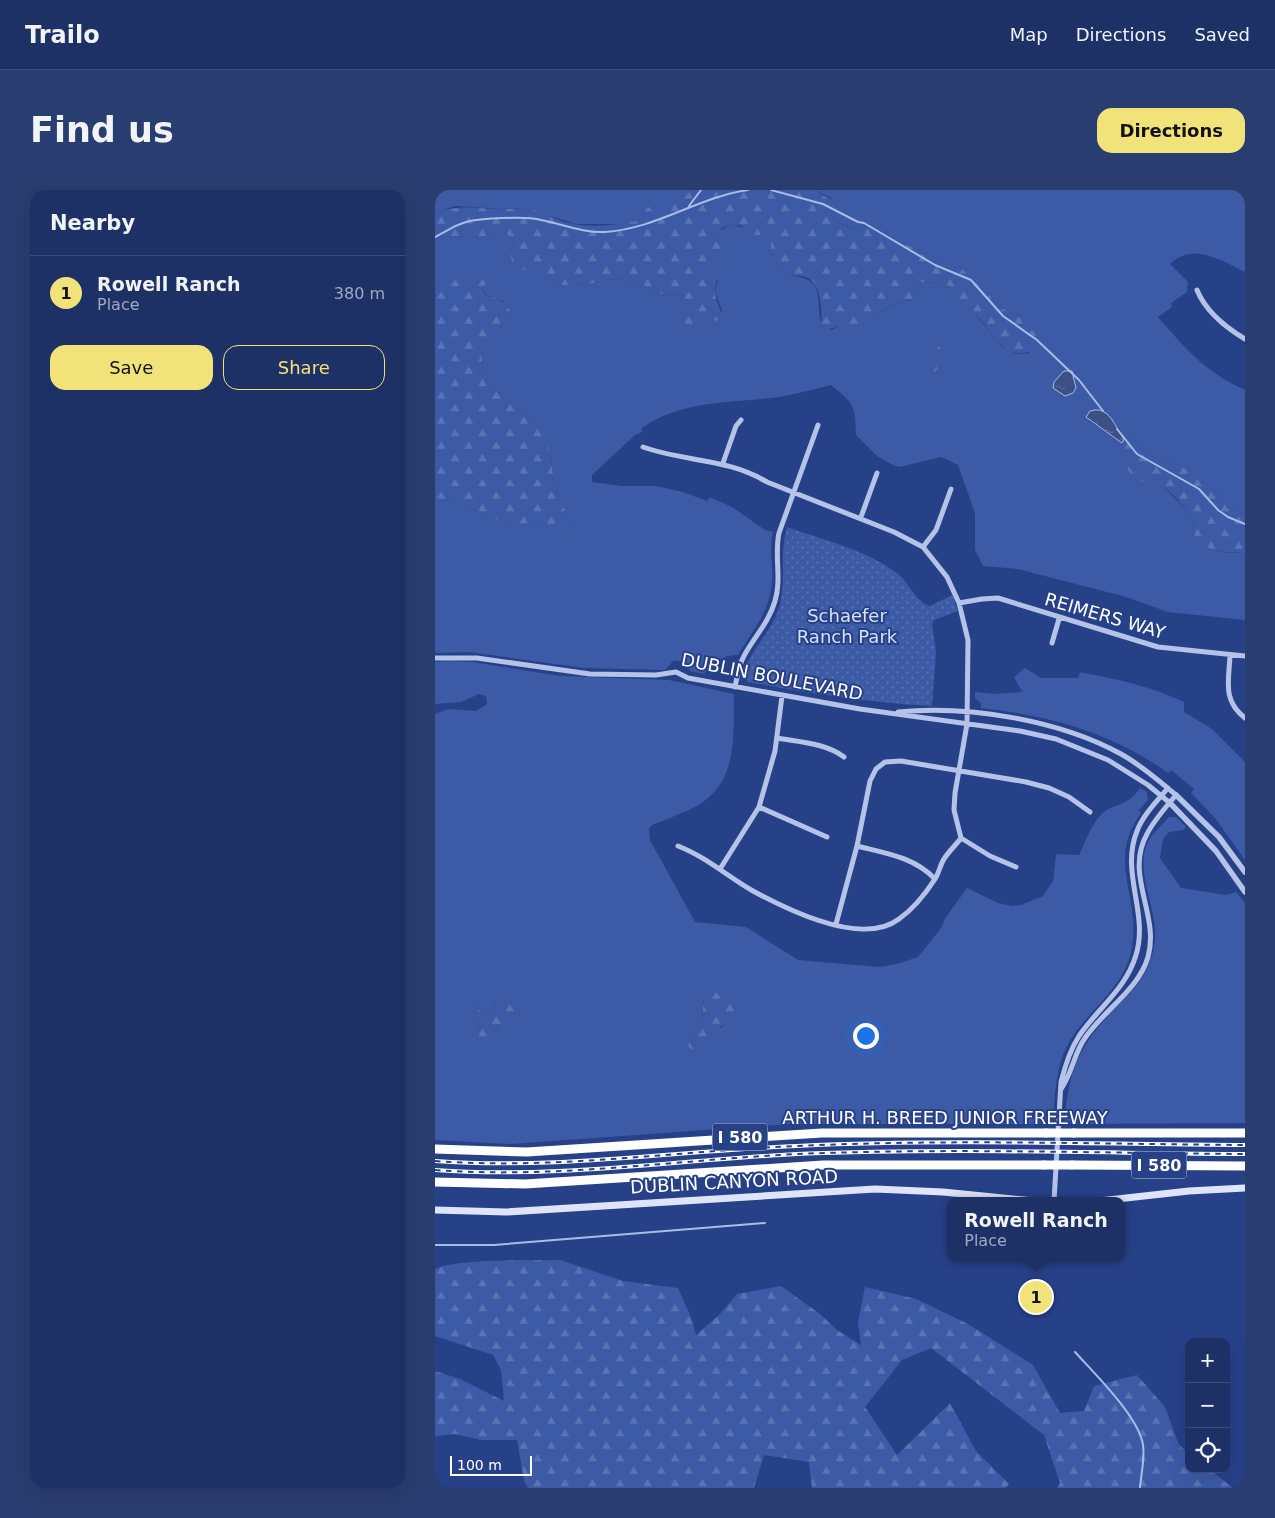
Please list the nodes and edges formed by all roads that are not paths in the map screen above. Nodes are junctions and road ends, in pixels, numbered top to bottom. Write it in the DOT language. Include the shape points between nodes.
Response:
graph roads {
  1 [pos="1197,290"];
  2 [pos="1245,340"];
  3 [pos="741,420"];
  4 [pos="818,425"];
  5 [pos="643,447"];
  6 [pos="723,463"];
  7 [pos="877,473"];
  8 [pos="951,489"];
  9 [pos="792,493"];
  10 [pos="861,518"];
  11 [pos="923,548"];
  12 [pos="959,604"];
  13 [pos="1059,619"];
  14 [pos="1052,643"];
  15 [pos="1230,654"];
  16 [pos="1245,656"];
  17 [pos="435,658"];
  18 [pos="735,687"];
  19 [pos="782,696"];
  20 [pos="894,712"];
  21 [pos="968,713"];
  22 [pos="1245,718"];
  23 [pos="967,724"];
  24 [pos="777,738"];
  25 [pos="844,757"];
  26 [pos="960,771"];
  27 [pos="1168,788"];
  28 [pos="1177,794"];
  29 [pos="1161,796"];
  30 [pos="1170,803"];
  31 [pos="759,807"];
  32 [pos="1090,812"];
  33 [pos="827,837"];
  34 [pos="961,838"];
  35 [pos="678,846"];
  36 [pos="857,846"];
  37 [pos="1016,867"];
  38 [pos="720,869"];
  39 [pos="1245,872"];
  40 [pos="935,879"];
  41 [pos="1245,892"];
  42 [pos="836,924"];
  43 [pos="1061,1089"];
  44 [pos="1245,1133"];
  45 [pos="435,1149"];
  46 [pos="1245,1166"];
  47 [pos="435,1182"];
  48 [pos="1245,1188"];
  49 [pos="994,1197"];
  50 [pos="1054,1197"];
  51 [pos="1125,1198"];
  52 [pos="435,1210"];
  1 -- 2 [label="street" via="1203,304"];
  3 -- 6 [label="street"];
  4 -- 9 [label="street"];
  5 -- 6 [label="street"];
  6 -- 9 [label="street"];
  7 -- 10 [label="street"];
  8 -- 11 [label="street" via="937,530"];
  9 -- 10 [label="street"];
  9 -- 18 [label="street" via="778,538 779,576 775,602 767,622 745,654"];
  10 -- 11 [label="street"];
  11 -- 12 [label="street" via="947,577"];
  12 -- 13 [label="street, REIMERS WAY" via="998,598"];
  12 -- 21 [label="street" via="968,640"];
  13 -- 14 [label="street"];
  13 -- 15 [label="street, REIMERS WAY" via="1158,647"];
  15 -- 16 [label="street, REIMERS WAY"];
  15 -- 22 [label="street" via="1228,696 1233,709"];
  17 -- 18 [label="street, DUBLIN BOULEVARD" via="477,658 590,674 656,675 676,672 689,678"];
  18 -- 19 [label="street, DUBLIN BOULEVARD"];
  19 -- 20 [label="street, DUBLIN BOULEVARD"];
  19 -- 24 [label="street"];
  20 -- 21 [label="street, DUBLIN BOULEVARD"];
  20 -- 23 [label="street, DUBLIN BOULEVARD"];
  21 -- 23 [label="street"];
  21 -- 27 [label="street, DUBLIN BOULEVARD" via="1018,719 1075,735 1121,755"];
  23 -- 26 [label="street"];
  23 -- 29 [label="street, DUBLIN BOULEVARD" via="1020,731 1082,748 1128,772"];
  24 -- 25 [label="street" via="818,746"];
  24 -- 31 [label="street" via="771,773"];
  26 -- 32 [label="street" via="1049,788"];
  26 -- 34 [label="street" via="954,810"];
  26 -- 36 [label="street" via="901,761 885,762 876,769 870,781"];
  27 -- 28 [label="street, DUBLIN BOULEVARD"];
  27 -- 29 [label="street"];
  28 -- 30 [label="street"];
  28 -- 39 [label="street, DUBLIN BOULEVARD" via="1219,837"];
  29 -- 30 [label="street, DUBLIN BOULEVARD"];
  29 -- 43 [label="street" via="1138,829 1131,853 1131,877 1140,921 1137,954 1119,990 1078,1037 1064,1067"];
  30 -- 41 [label="street, DUBLIN BOULEVARD" via="1216,851"];
  30 -- 43 [label="street" via="1146,835 1139,860 1151,932 1148,958 1137,978 1085,1038"];
  31 -- 33 [label="street"];
  31 -- 38 [label="street"];
  34 -- 37 [label="street"];
  34 -- 40 [label="street" via="944,859"];
  35 -- 38 [label="street" via="697,853"];
  36 -- 40 [label="street" via="918,864"];
  36 -- 42 [label="street"];
  38 -- 42 [label="street" via="784,907"];
  40 -- 42 [label="street" via="899,920 875,929"];
  43 -- 50 [label="street"];
  44 -- 45 [label="highway, ARTHUR H. BREED JUNIOR FREEWAY / I 580, bridge" via="830,1133 527,1152"];
  46 -- 47 [label="highway, I 580, bridge" via="823,1165 525,1184"];
  48 -- 51 [label="main road"];
  49 -- 52 [label="main road, DUBLIN CANYON ROAD" via="875,1189 506,1212"];
}
